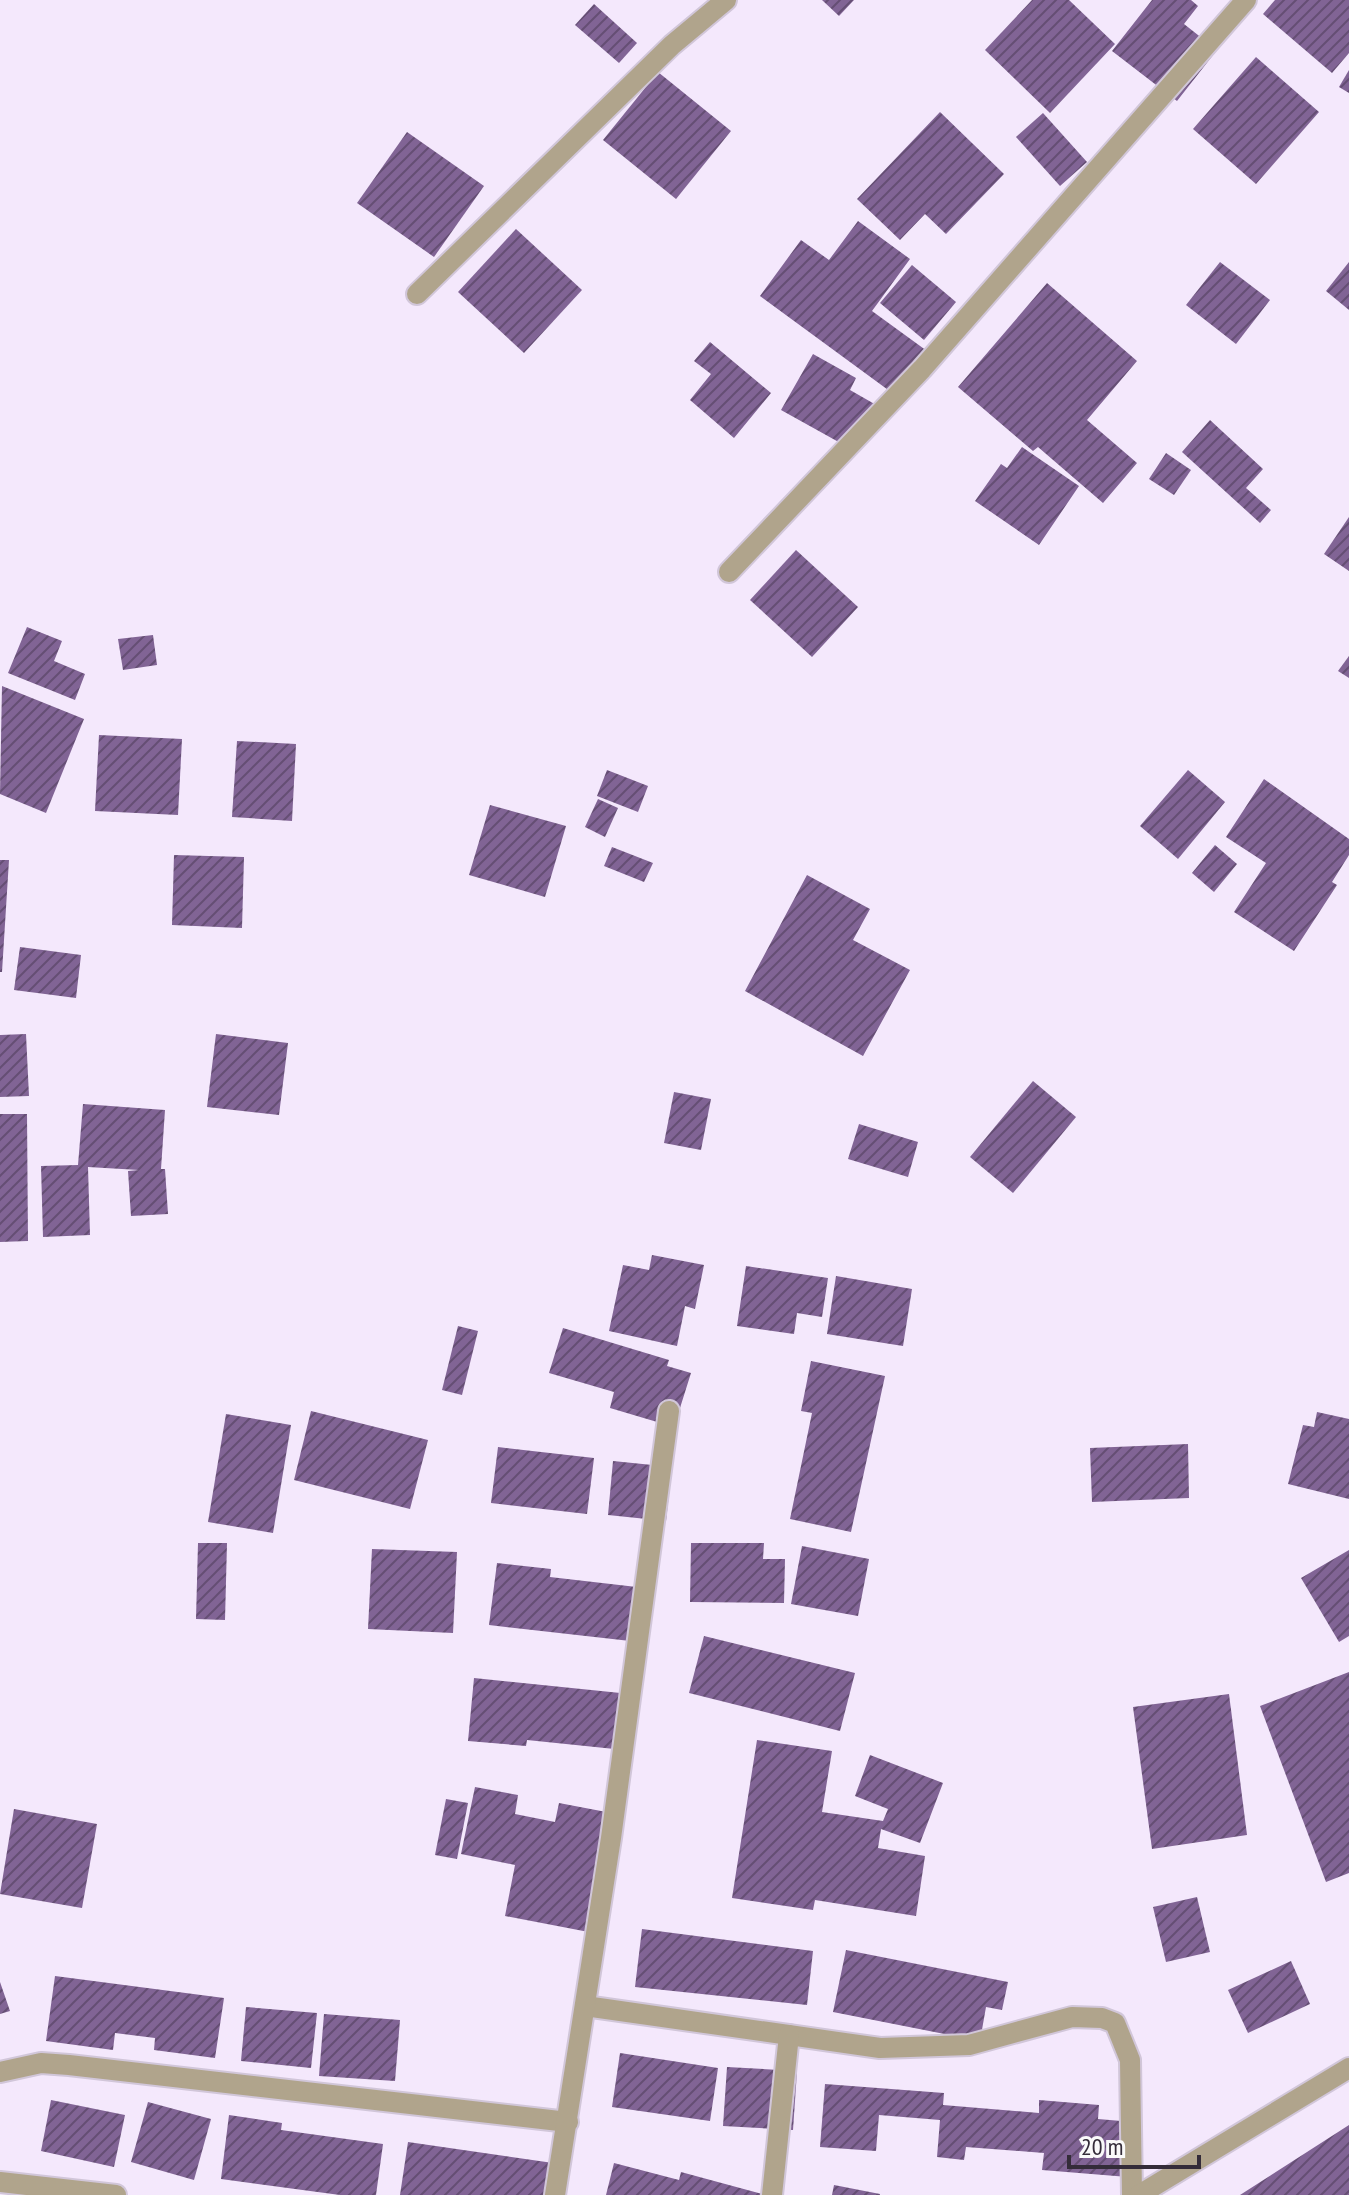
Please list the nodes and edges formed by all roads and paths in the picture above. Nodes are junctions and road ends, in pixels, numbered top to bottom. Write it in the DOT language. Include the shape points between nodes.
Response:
graph roads {
  1 [pos="726,0"];
  2 [pos="1246,0"];
  3 [pos="417,294"];
  4 [pos="729,572"];
  5 [pos="669,1411"];
  6 [pos="585,2006"];
  7 [pos="789,2035"];
  8 [pos="1349,2068"];
  9 [pos="0,2072"];
  10 [pos="568,2122"];
  11 [pos="0,2182"];
  12 [pos="116,2195"];
  13 [pos="555,2195"];
  14 [pos="772,2195"];
  15 [pos="1132,2195"];
  16 [pos="1139,2195"];
  1 -- 3 [label="street" via="640,76"];
  2 -- 4 [label="street" via="922,369"];
  5 -- 6 [label="street"];
  6 -- 7 [label="street"];
  6 -- 10 [label="street"];
  7 -- 14 [label="street"];
  7 -- 15 [label="street" via="880,2048 969,2045 1072,2017 1115,2023 1130,2060"];
  8 -- 16 [label="street"];
  9 -- 10 [label="street" via="41,2063 69,2065"];
  10 -- 13 [label="street"];
  11 -- 12 [label="street"];
}
